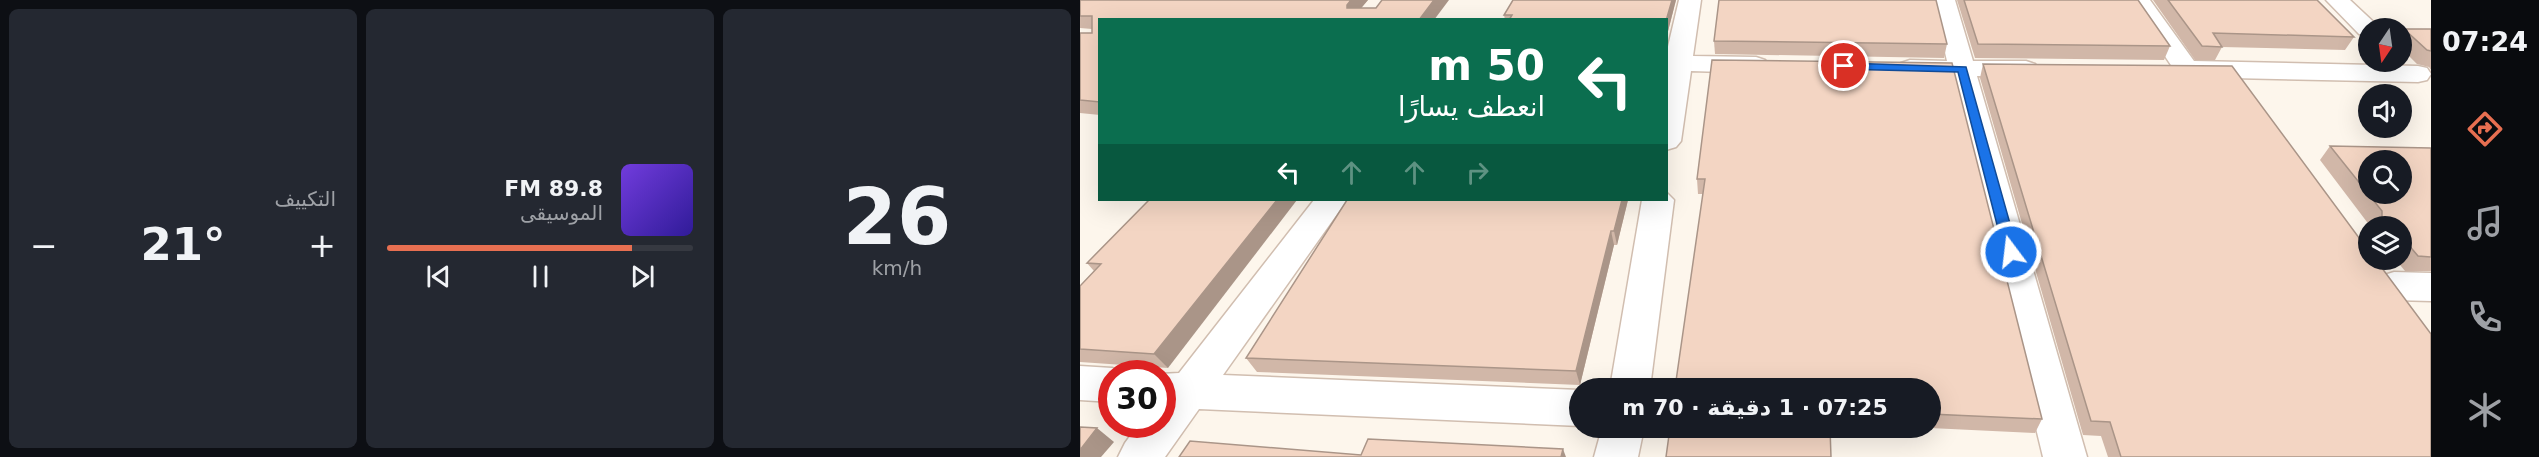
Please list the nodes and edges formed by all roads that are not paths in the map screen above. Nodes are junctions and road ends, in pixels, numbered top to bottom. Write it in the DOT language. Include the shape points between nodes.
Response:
graph roads {
  1 [pos="1690,0"];
  2 [pos="1944,0"];
  3 [pos="2138,0"];
  4 [pos="2337,0"];
  5 [pos="2358,20"];
  6 [pos="1672,63"];
  7 [pos="1785,65"];
  8 [pos="1892,67"];
  9 [pos="1963,69"];
  10 [pos="2045,69"];
  11 [pos="2233,69"];
  12 [pos="2417,73"];
  13 [pos="2254,98"];
  14 [pos="1668,115"];
  15 [pos="1330,201"];
  16 [pos="1658,201"];
  17 [pos="2384,273"];
  18 [pos="2425,303"];
  19 [pos="1631,378"];
  20 [pos="1080,382"];
  21 [pos="1098,384"];
  22 [pos="1176,391"];
  23 [pos="1569,408"];
  24 [pos="1150,438"];
  25 [pos="1621,438"];
  26 [pos="1140,457"];
  27 [pos="1616,457"];
  28 [pos="2064,457"];
  1 -- 6 [label="street"];
  2 -- 9 [label="street"];
  3 -- 11 [label="street" via="2174,69"];
  4 -- 5 [label="street"];
  6 -- 7 [label="street"];
  6 -- 14 [label="street"];
  8 -- 9 [label="street"];
  9 -- 10 [label="street"];
  9 -- 28 [label="street"];
  11 -- 12 [label="street"];
  11 -- 13 [label="street"];
  15 -- 22 [label="street"];
  16 -- 19 [label="street"];
  17 -- 18 [label="street"];
  20 -- 21 [label="street"];
  22 -- 23 [label="street"];
  24 -- 26 [label="street"];
  25 -- 27 [label="street"];
}
